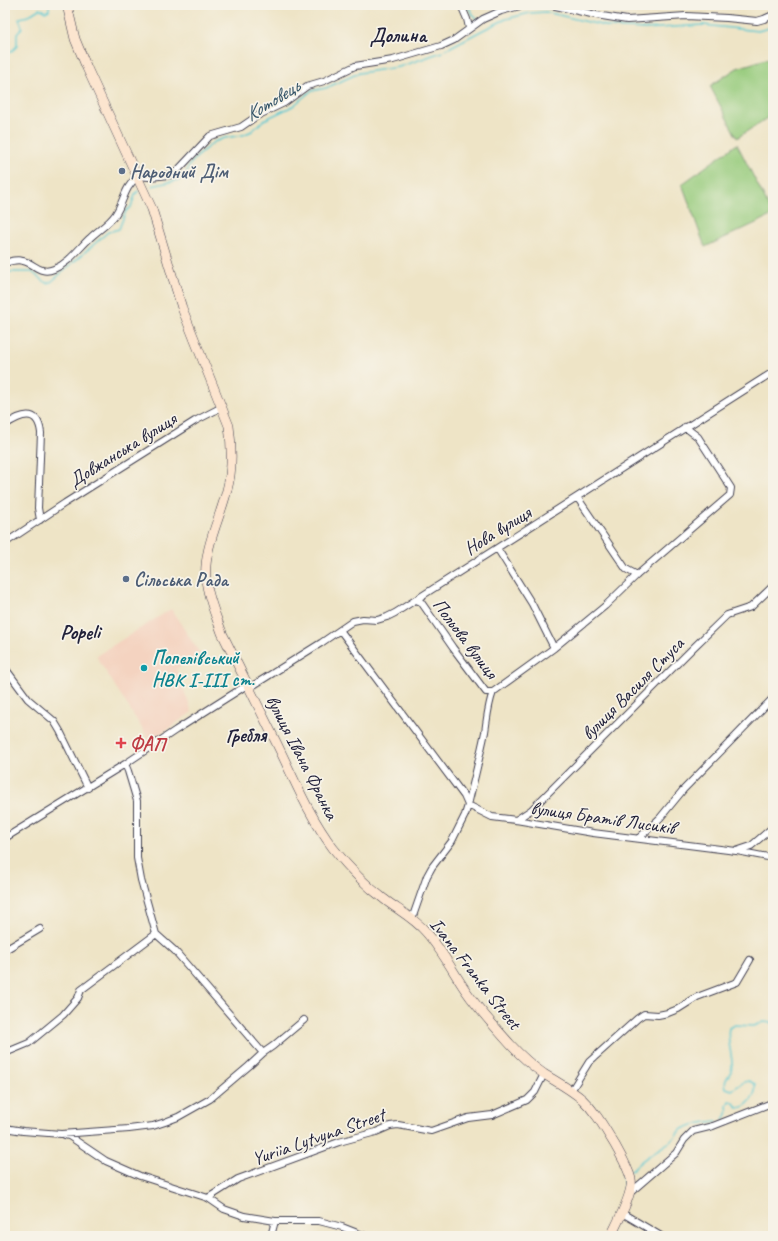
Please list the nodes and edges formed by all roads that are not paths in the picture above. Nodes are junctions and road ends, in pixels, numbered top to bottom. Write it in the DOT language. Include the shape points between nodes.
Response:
graph roads {
  1 [pos="67,5"];
  2 [pos="461,5"];
  3 [pos="524,5"];
  4 [pos="551,5"];
  5 [pos="773,15"];
  6 [pos="471,26"];
  7 [pos="138,176"];
  8 [pos="5,263"];
  9 [pos="773,372"];
  10 [pos="222,407"];
  11 [pos="5,426"];
  12 [pos="685,428"];
  13 [pos="577,497"];
  14 [pos="40,520"];
  15 [pos="5,543"];
  16 [pos="497,548"];
  17 [pos="637,575"];
  18 [pos="773,586"];
  19 [pos="416,600"];
  20 [pos="340,630"];
  21 [pos="554,648"];
  22 [pos="5,668"];
  23 [pos="248,686"];
  24 [pos="490,694"];
  25 [pos="773,698"];
  26 [pos="125,764"];
  27 [pos="88,788"];
  28 [pos="468,804"];
  29 [pos="516,820"];
  30 [pos="773,827"];
  31 [pos="5,838"];
  32 [pos="639,838"];
  33 [pos="736,851"];
  34 [pos="773,858"];
  35 [pos="412,919"];
  36 [pos="40,929"];
  37 [pos="156,934"];
  38 [pos="5,950"];
  39 [pos="750,960"];
  40 [pos="304,1020"];
  41 [pos="5,1053"];
  42 [pos="263,1053"];
  43 [pos="544,1074"];
  44 [pos="571,1091"];
  45 [pos="773,1104"];
  46 [pos="5,1128"];
  47 [pos="61,1134"];
  48 [pos="630,1192"];
  49 [pos="208,1198"];
  50 [pos="622,1213"];
  51 [pos="275,1221"];
  52 [pos="271,1236"];
  53 [pos="365,1236"];
  54 [pos="612,1236"];
  55 [pos="661,1236"];
  1 -- 7 [label="main road, вулиця Івана Франка" via="75,39 87,68"];
  2 -- 6 [label="street"];
  3 -- 6 [label="street" via="482,18"];
  4 -- 5 [label="street" via="627,20 686,16 757,21"];
  6 -- 7 [label="street" via="454,40 441,46 393,60 355,66 307,86 284,103 241,127 210,136 178,171 170,175"];
  7 -- 8 [label="street" via="130,183 110,221 61,266 54,270 41,271 23,261"];
  7 -- 10 [label="main road, вулиця Івана Франка" via="152,208 182,308"];
  9 -- 12 [label="street, Нова вулиця"];
  10 -- 14 [label="street, Довжанська вулиця" via="195,421"];
  10 -- 23 [label="main road, вулиця Івана Франка" via="229,426 232,446 230,476 208,549 206,580 216,616"];
  11 -- 14 [label="street, Довжанська вулиця" via="26,415 37,419 40,424"];
  12 -- 13 [label="street, Нова вулиця"];
  12 -- 17 [label="street, Польова вулиця" via="698,437 731,488 730,495"];
  13 -- 16 [label="street, Нова вулиця"];
  13 -- 17 [label="street" via="626,569"];
  14 -- 15 [label="street, Довжанська вулиця"];
  16 -- 19 [label="street, Нова вулиця"];
  16 -- 21 [label="street" via="532,604"];
  17 -- 21 [label="street, Польова вулиця" via="605,606"];
  18 -- 29 [label="street, вулиця Василя Стуса" via="751,607 727,615 531,810"];
  19 -- 20 [label="street, Нова вулиця" via="387,617 353,621"];
  19 -- 24 [label="street, Польова вулиця" via="421,602"];
  20 -- 23 [label="street, Нова вулиця" via="321,644"];
  20 -- 28 [label="street"];
  21 -- 24 [label="street, Польова вулиця"];
  22 -- 27 [label="street" via="28,700 54,721"];
  23 -- 26 [label="street, Нова вулиця"];
  23 -- 35 [label="main road, вулиця Івана Франка" via="299,792 327,839 346,864 372,890"];
  24 -- 28 [label="street, Польова вулиця"];
  25 -- 32 [label="street"];
  26 -- 27 [label="street, Нова вулиця"];
  26 -- 37 [label="street" via="137,801 137,858"];
  27 -- 31 [label="street, Нова вулиця"];
  28 -- 29 [label="street, вулиця Братів Лисиків" via="492,817"];
  28 -- 35 [label="street" via="452,841 432,867"];
  29 -- 32 [label="street, вулиця Братів Лисиків"];
  30 -- 33 [label="street" via="751,846"];
  32 -- 33 [label="street, вулиця Братів Лисиків"];
  33 -- 34 [label="street, вулиця Братів Лисиків"];
  35 -- 43 [label="main road, Ivana Franka Street" via="427,932 479,1008 510,1044"];
  36 -- 38 [label="street"];
  37 -- 41 [label="street" via="81,990 78,998 63,1015 29,1043"];
  37 -- 42 [label="street" via="175,951"];
  39 -- 44 [label="street" via="737,982 698,997 668,1013 644,1014 638,1018 589,1062"];
  40 -- 42 [label="street"];
  42 -- 47 [label="street" via="210,1099 178,1117 152,1126"];
  43 -- 44 [label="main road, Ivana Franka Street"];
  43 -- 49 [label="street, Yuriia Lytvyna Street" via="535,1092 527,1100 492,1115 468,1118 431,1131 398,1124 390,1126 238,1179"];
  44 -- 48 [label="main road, Ivana Franka Street" via="593,1112 604,1127 630,1175"];
  45 -- 48 [label="street" via="693,1131 676,1153"];
  46 -- 47 [label="street"];
  47 -- 49 [label="street" via="69,1136 106,1161 140,1176"];
  48 -- 50 [label="main road, Ivana Franka Street"];
  49 -- 51 [label="street" via="224,1209 244,1216"];
  50 -- 54 [label="main road, Ivana Franka Street"];
  50 -- 55 [label="street"];
  51 -- 52 [label="street"];
  51 -- 53 [label="street" via="319,1221"];
}
